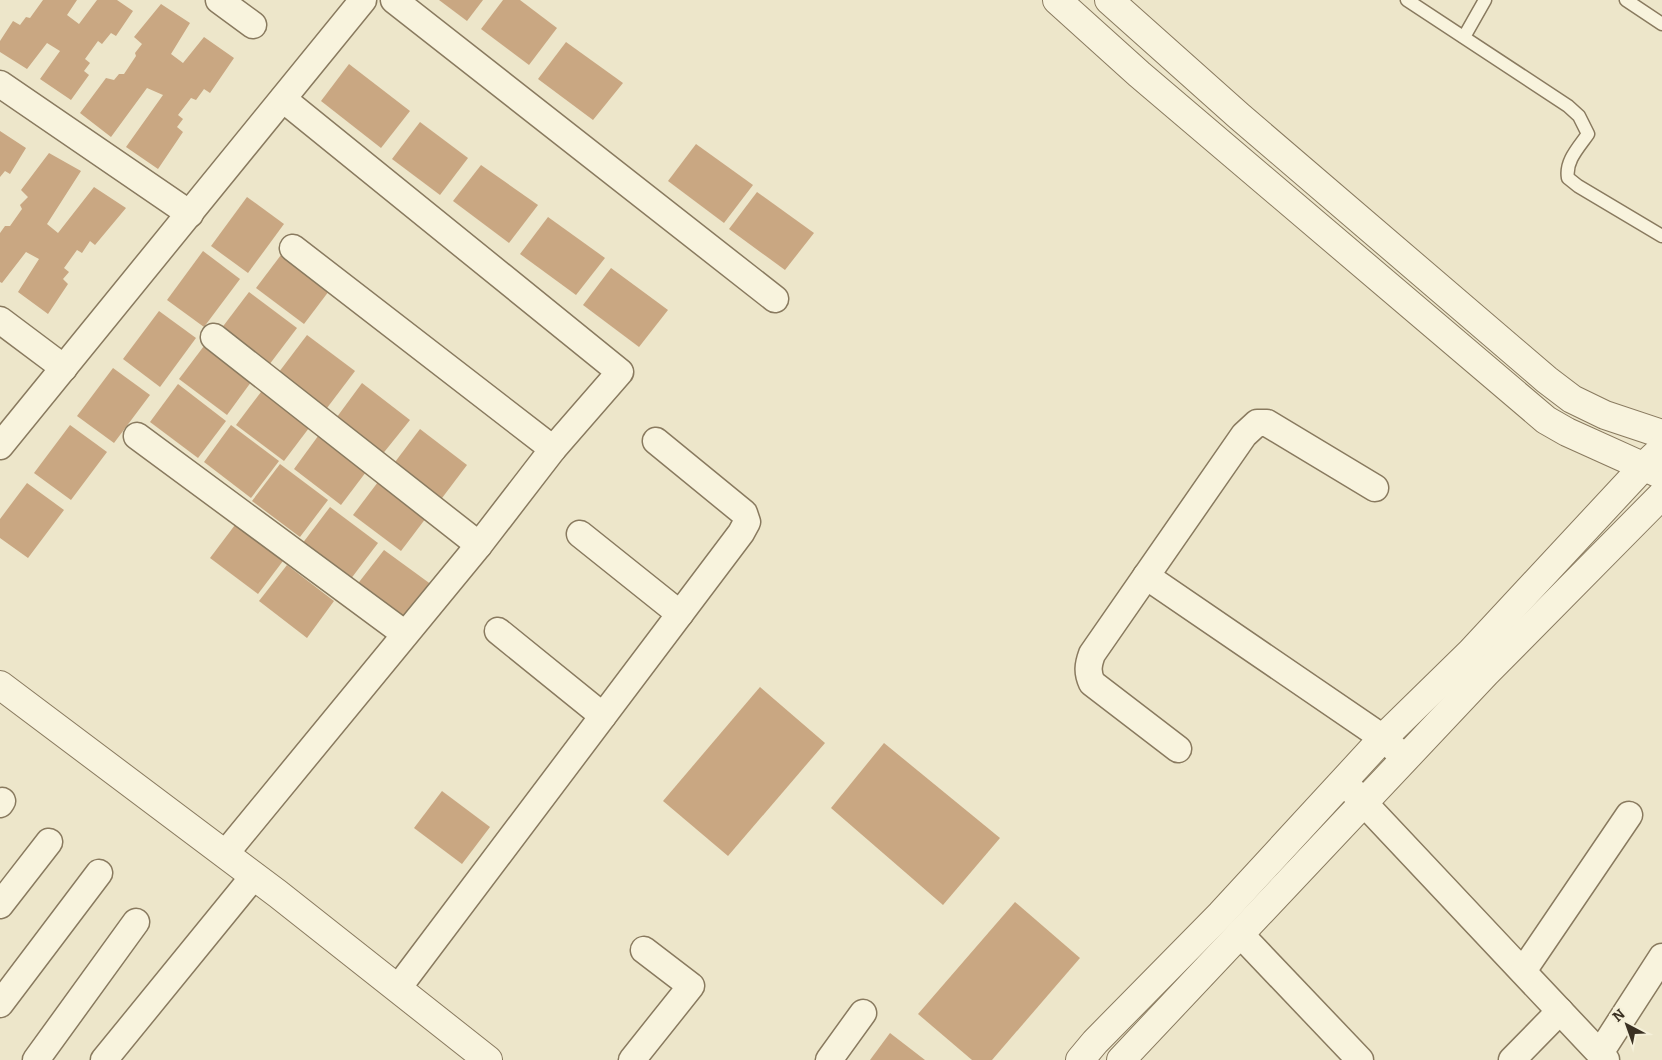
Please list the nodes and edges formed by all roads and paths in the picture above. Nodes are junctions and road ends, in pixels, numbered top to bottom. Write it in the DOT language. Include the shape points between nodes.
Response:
graph roads {
  1 [pos="219,0"];
  2 [pos="363,0"];
  3 [pos="394,0"];
  4 [pos="1057,0"];
  5 [pos="1109,0"];
  6 [pos="1407,0"];
  7 [pos="1485,0"];
  8 [pos="1626,0"];
  9 [pos="1662,24"];
  10 [pos="253,25"];
  11 [pos="1464,37"];
  12 [pos="0,84"];
  13 [pos="283,99"];
  14 [pos="190,214"];
  15 [pos="1662,236"];
  16 [pos="293,248"];
  17 [pos="775,299"];
  18 [pos="0,320"];
  19 [pos="214,337"];
  20 [pos="64,368"];
  21 [pos="1662,434"];
  22 [pos="137,436"];
  23 [pos="656,440"];
  24 [pos="0,446"];
  25 [pos="553,450"];
  26 [pos="1656,463"];
  27 [pos="1375,488"];
  28 [pos="1662,495"];
  29 [pos="580,534"];
  30 [pos="479,545"];
  31 [pos="1146,576"];
  32 [pos="680,614"];
  33 [pos="498,631"];
  34 [pos="405,634"];
  35 [pos="0,685"];
  36 [pos="603,716"];
  37 [pos="1384,738"];
  38 [pos="1178,749"];
  39 [pos="1405,758"];
  40 [pos="1344,782"];
  41 [pos="1364,803"];
  42 [pos="1629,815"];
  43 [pos="49,842"];
  44 [pos="225,854"];
  45 [pos="99,873"];
  46 [pos="254,876"];
  47 [pos="0,905"];
  48 [pos="136,922"];
  49 [pos="1240,934"];
  50 [pos="644,950"];
  51 [pos="1662,957"];
  52 [pos="1523,971"];
  53 [pos="398,988"];
  54 [pos="0,1004"];
  55 [pos="1560,1011"];
  56 [pos="863,1013"];
  57 [pos="1603,1056"];
  58 [pos="36,1060"];
  59 [pos="104,1060"];
  60 [pos="488,1060"];
  61 [pos="632,1060"];
  62 [pos="829,1060"];
  63 [pos="1080,1060"];
  64 [pos="1121,1060"];
  65 [pos="1360,1060"];
  66 [pos="1512,1060"];
  1 -- 10 [label="street"];
  2 -- 13 [label="street"];
  3 -- 17 [label="street"];
  4 -- 26 [label="street" via="1147,81 1546,420 1566,432"];
  5 -- 21 [label="street" via="1547,380 1572,399 1605,415"];
  6 -- 11 [label="lane"];
  7 -- 11 [label="lane"];
  8 -- 9 [label="lane"];
  11 -- 15 [label="lane" via="1579,116 1588,134 1570,160 1566,170 1568,178"];
  12 -- 14 [label="street"];
  13 -- 14 [label="street"];
  13 -- 25 [label="street" via="620,372"];
  14 -- 20 [label="street"];
  16 -- 25 [label="street"];
  18 -- 20 [label="street"];
  19 -- 30 [label="street"];
  20 -- 24 [label="street"];
  22 -- 34 [label="street"];
  23 -- 32 [label="street" via="744,513 747,522"];
  25 -- 30 [label="street"];
  26 -- 37 [label="street"];
  27 -- 31 [label="street" via="1266,423 1257,423 1244,435"];
  28 -- 39 [label="street"];
  29 -- 32 [label="street"];
  30 -- 34 [label="street"];
  31 -- 37 [label="street"];
  31 -- 38 [label="street" via="1092,654 1088,674 1092,683"];
  32 -- 36 [label="street"];
  33 -- 36 [label="street"];
  34 -- 44 [label="street"];
  35 -- 44 [label="street"];
  36 -- 53 [label="street"];
  37 -- 39 [label="street"];
  37 -- 40 [label="street"];
  39 -- 41 [label="street"];
  40 -- 41 [label="street"];
  40 -- 63 [label="street"];
  41 -- 49 [label="street"];
  41 -- 52 [label="street"];
  42 -- 52 [label="street"];
  43 -- 47 [label="street"];
  44 -- 46 [label="street"];
  45 -- 54 [label="street"];
  46 -- 53 [label="street"];
  46 -- 59 [label="street"];
  48 -- 58 [label="street"];
  49 -- 64 [label="street"];
  49 -- 65 [label="street"];
  50 -- 61 [label="street" via="691,986"];
  51 -- 57 [label="street"];
  52 -- 55 [label="street"];
  53 -- 60 [label="street"];
  55 -- 57 [label="street"];
  55 -- 66 [label="street"];
  56 -- 62 [label="street"];
}
